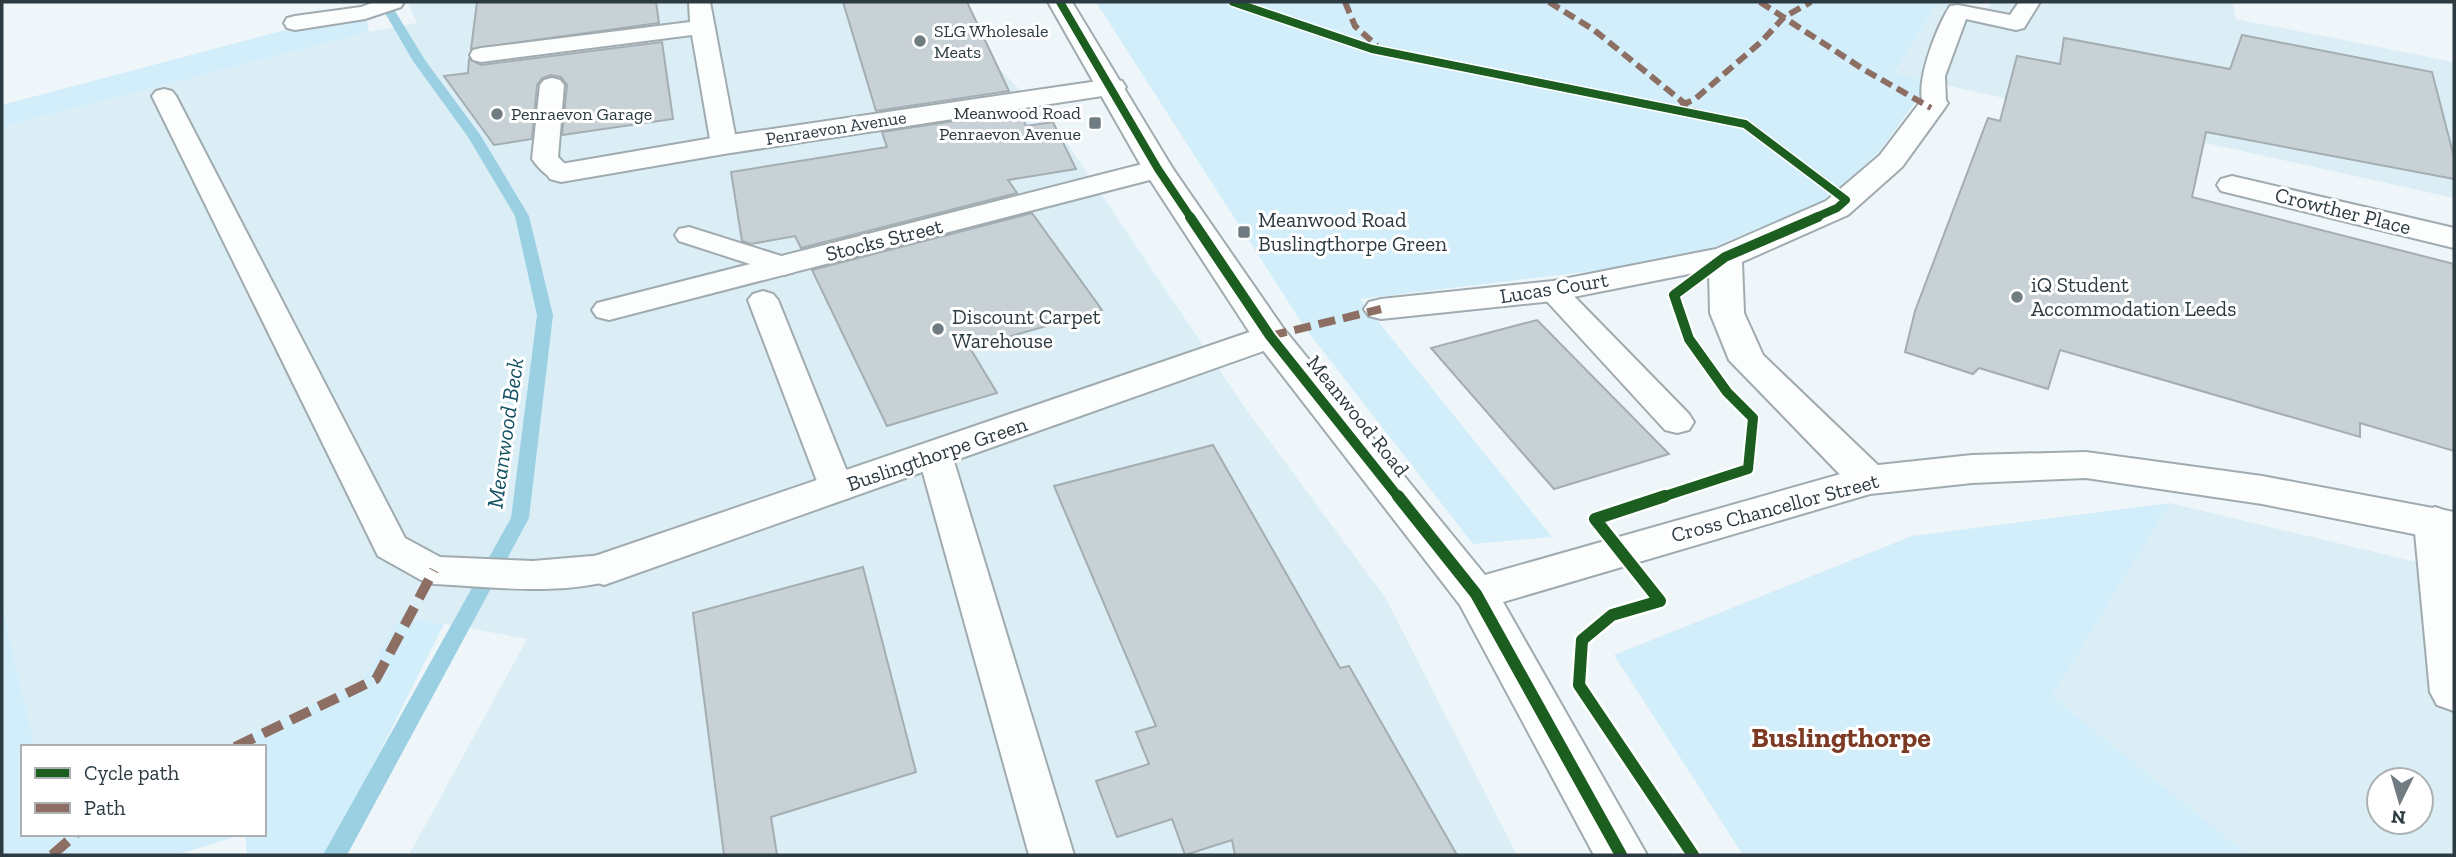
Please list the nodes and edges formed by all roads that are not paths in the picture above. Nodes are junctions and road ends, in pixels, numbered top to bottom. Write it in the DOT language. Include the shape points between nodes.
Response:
graph roads {
  1 [pos="393,2"];
  2 [pos="699,2"];
  3 [pos="1060,2"];
  4 [pos="2029,2"];
  5 [pos="295,23"];
  6 [pos="702,27"];
  7 [pos="481,55"];
  8 [pos="552,85"];
  9 [pos="1112,87"];
  10 [pos="164,96"];
  11 [pos="1934,103"];
  12 [pos="724,145"];
  13 [pos="1158,169"];
  14 [pos="561,173"];
  15 [pos="2232,185"];
  16 [pos="689,235"];
  17 [pos="2454,238"];
  18 [pos="1726,257"];
  19 [pos="784,265"];
  20 [pos="1553,291"];
  21 [pos="763,300"];
  22 [pos="1381,309"];
  23 [pos="609,310"];
  24 [pos="1270,336"];
  25 [pos="1677,422"];
  26 [pos="935,455"];
  27 [pos="1869,480"];
  28 [pos="837,489"];
  29 [pos="2445,525"];
  30 [pos="604,569"];
  31 [pos="1476,594"];
  32 [pos="2454,692"];
  33 [pos="1052,855"];
  34 [pos="1621,855"];
  1 -- 5 [label="lane" via="365,13"];
  2 -- 6 [label="lane"];
  3 -- 9 [label="street, Meanwood Road"];
  4 -- 11 [label="lane" via="2017,23 1958,11 1933,76"];
  6 -- 7 [label="lane"];
  6 -- 12 [label="lane"];
  8 -- 14 [label="lane" via="545,159"];
  9 -- 12 [label="street, Penraevon Avenue"];
  9 -- 13 [label="street, Meanwood Road"];
  10 -- 30 [label="lane" via="391,547 434,570 533,575"];
  11 -- 18 [label="street, Lucas Court" via="1891,161 1837,208"];
  12 -- 14 [label="street, Penraevon Avenue"];
  13 -- 19 [label="street, Stocks Street"];
  13 -- 24 [label="street, Meanwood Road"];
  15 -- 17 [label="street, Crowther Place"];
  16 -- 19 [label="lane"];
  18 -- 20 [label="street, Lucas Court"];
  18 -- 27 [label="street" via="1727,313 1747,360"];
  19 -- 23 [label="street, Stocks Street"];
  20 -- 22 [label="street, Lucas Court"];
  20 -- 25 [label="lane"];
  21 -- 28 [label="lane"];
  24 -- 26 [label="street, Buslingthorpe Green"];
  24 -- 31 [label="street, Meanwood Road"];
  26 -- 28 [label="street, Buslingthorpe Green"];
  26 -- 33 [label="lane"];
  27 -- 29 [label="street, Cross Chancellor Street" via="1972,469 2086,466 2262,490"];
  27 -- 31 [label="street, Cross Chancellor Street"];
  28 -- 30 [label="street, Buslingthorpe Green"];
  29 -- 32 [label="street"];
  31 -- 34 [label="street, Meanwood Road"];
}
